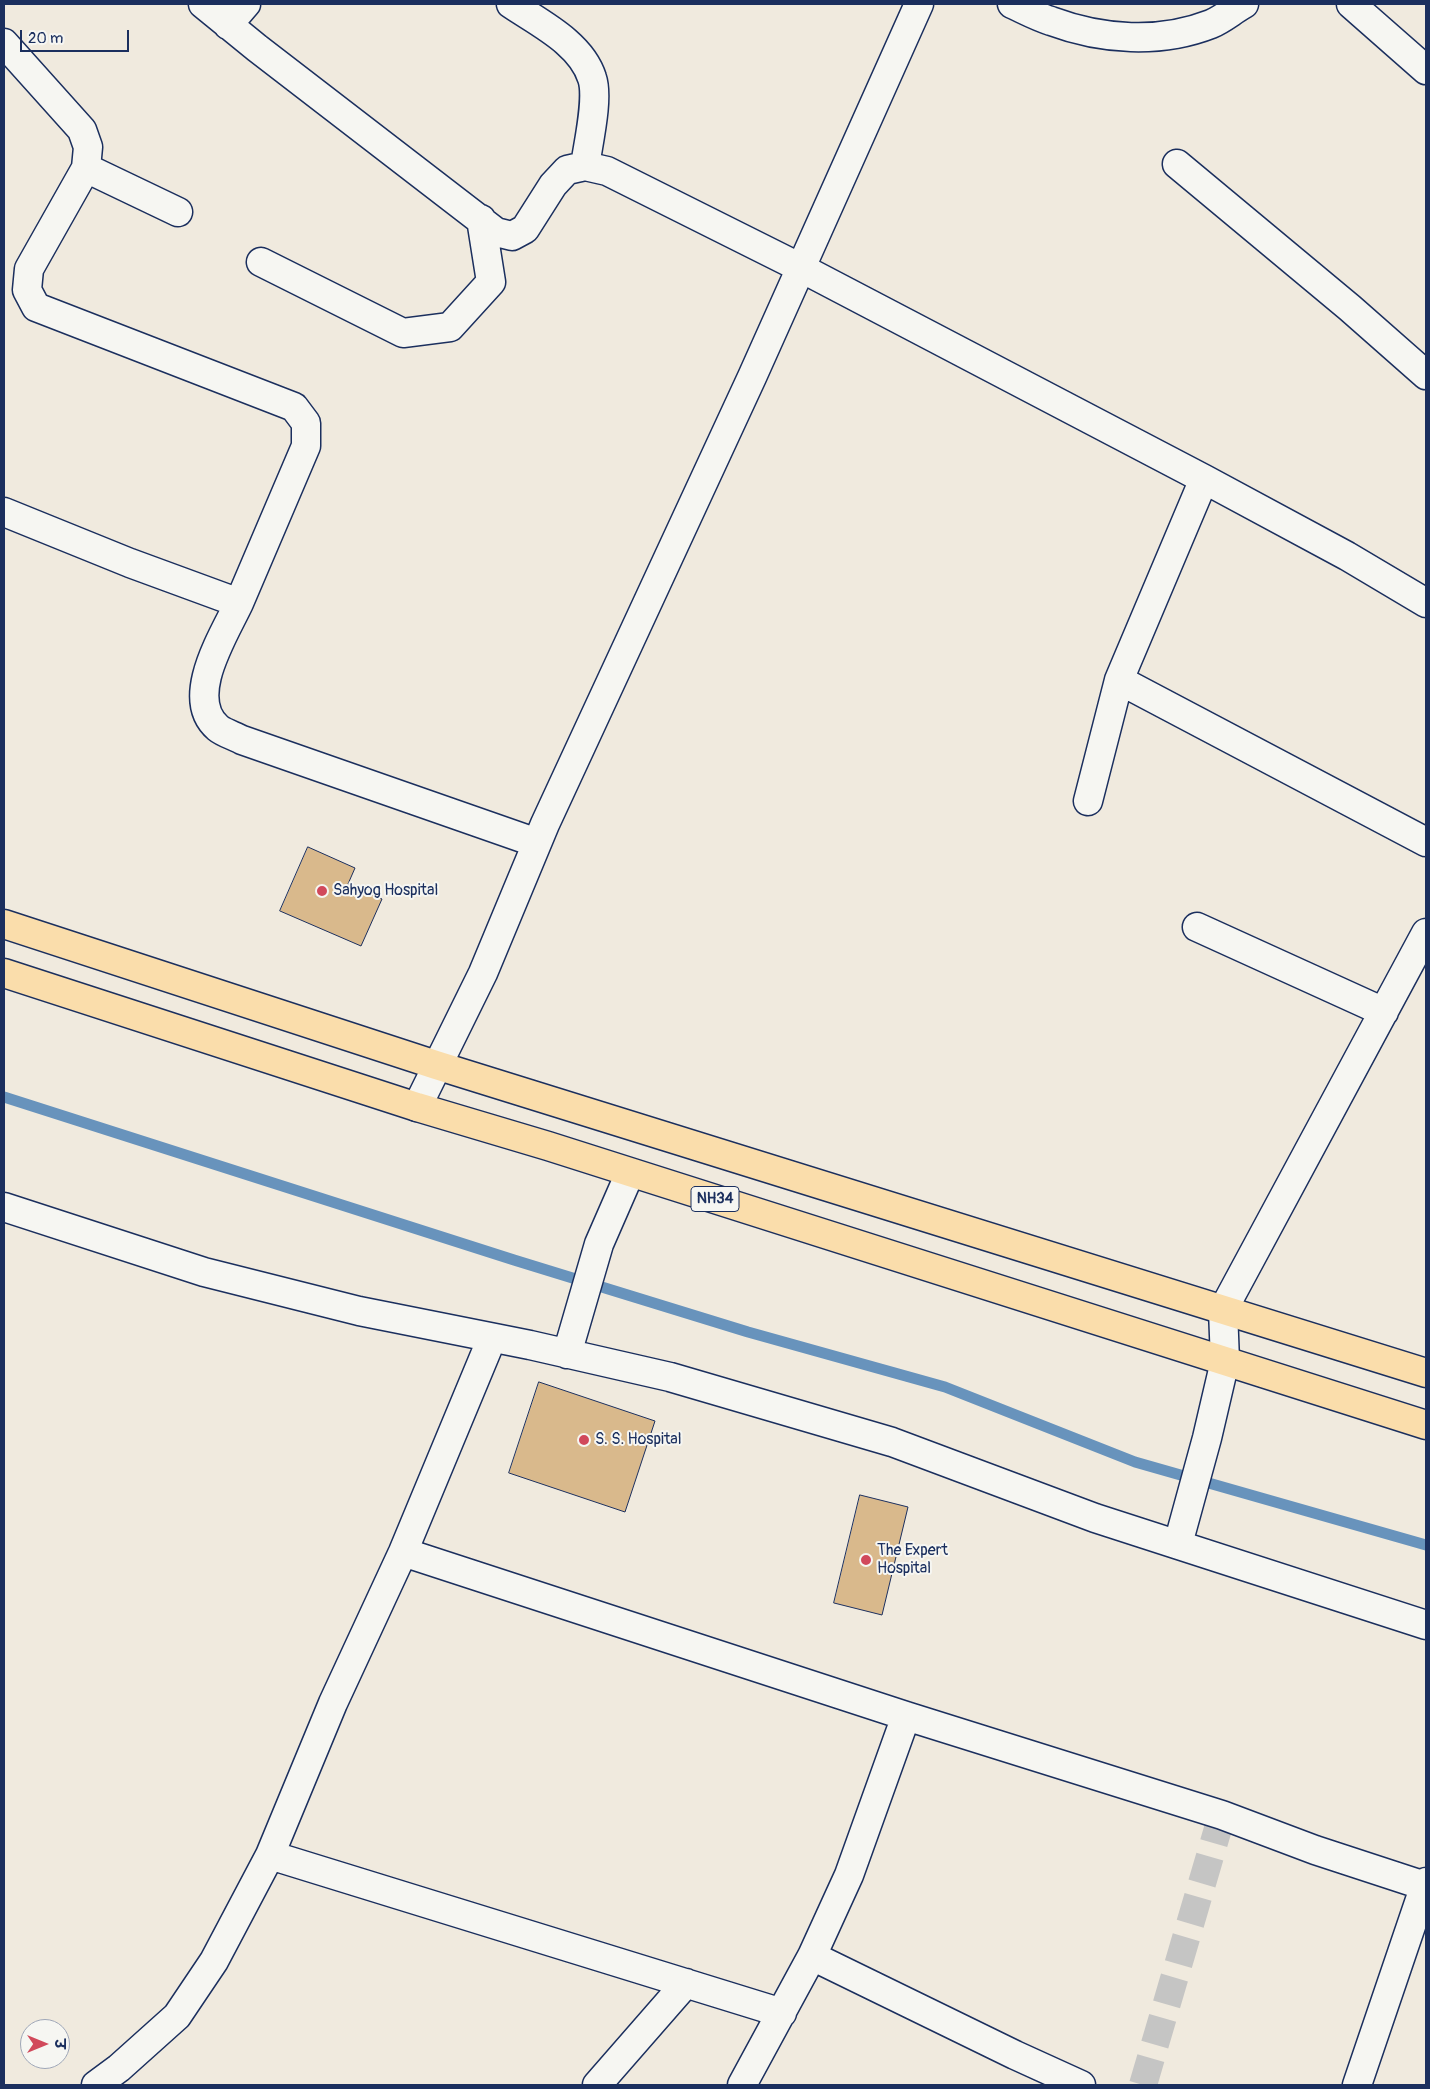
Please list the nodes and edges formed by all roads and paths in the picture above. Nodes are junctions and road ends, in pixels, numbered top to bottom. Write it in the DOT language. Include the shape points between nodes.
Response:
graph roads {
  1 [pos="203,4"];
  2 [pos="246,4"];
  3 [pos="511,4"];
  4 [pos="919,4"];
  5 [pos="1012,4"];
  6 [pos="1244,4"];
  7 [pos="1351,4"];
  8 [pos="228,25"];
  9 [pos="4,43"];
  10 [pos="1426,70"];
  11 [pos="1177,164"];
  12 [pos="585,166"];
  13 [pos="86,168"];
  14 [pos="178,212"];
  15 [pos="481,219"];
  16 [pos="261,262"];
  17 [pos="801,268"];
  18 [pos="1426,375"];
  19 [pos="1204,479"];
  20 [pos="4,512"];
  21 [pos="239,603"];
  22 [pos="1426,603"];
  23 [pos="1119,680"];
  24 [pos="1088,801"];
  25 [pos="1426,842"];
  26 [pos="537,843"];
  27 [pos="4,924"];
  28 [pos="1197,927"];
  29 [pos="1426,933"];
  30 [pos="4,973"];
  31 [pos="1384,1012"];
  32 [pos="436,1065"];
  33 [pos="416,1107"];
  34 [pos="630,1173"];
  35 [pos="4,1207"];
  36 [pos="1224,1310"];
  37 [pos="492,1338"];
  38 [pos="568,1354"];
  39 [pos="1225,1361"];
  40 [pos="1426,1373"];
  41 [pos="1426,1425"];
  42 [pos="1178,1544"];
  43 [pos="403,1552"];
  44 [pos="1426,1624"];
  45 [pos="906,1716"];
  46 [pos="270,1855"];
  47 [pos="1426,1884"];
  48 [pos="812,1956"];
  49 [pos="686,1983"];
  50 [pos="782,2013"];
  51 [pos="96,2085"];
  52 [pos="597,2085"];
  53 [pos="742,2085"];
  54 [pos="1081,2085"];
  55 [pos="1357,2085"];
  1 -- 8 [label="street"];
  2 -- 8 [label="street"];
  3 -- 12 [label="street" via="582,58 593,79 593,107"];
  4 -- 17 [label="street"];
  5 -- 6 [label="street" via="1050,21 1091,33 1136,38 1181,34 1213,23"];
  7 -- 10 [label="street"];
  8 -- 15 [label="street"];
  9 -- 13 [label="street" via="82,130 88,147"];
  11 -- 18 [label="street"];
  12 -- 15 [label="street" via="568,170 553,185 525,229 512,236 496,232"];
  12 -- 17 [label="street" via="606,171"];
  13 -- 14 [label="street"];
  13 -- 21 [label="street" via="29,269 27,290 36,307 294,408 306,423 306,446"];
  15 -- 16 [label="street" via="491,282 450,327 403,333"];
  17 -- 19 [label="street"];
  17 -- 26 [label="street"];
  19 -- 22 [label="street" via="1347,556"];
  19 -- 23 [label="street"];
  20 -- 21 [label="street"];
  21 -- 26 [label="street" via="207,672 203,694 206,710 218,728 242,740"];
  23 -- 24 [label="street"];
  23 -- 25 [label="street"];
  26 -- 32 [label="street" via="483,973"];
  27 -- 32 [label="highway"];
  28 -- 31 [label="street"];
  29 -- 31 [label="street"];
  30 -- 33 [label="highway, NH34"];
  31 -- 36 [label="street"];
  32 -- 33 [label="street"];
  32 -- 36 [label="highway"];
  33 -- 34 [label="highway, NH34"];
  34 -- 38 [label="street" via="599,1244"];
  34 -- 39 [label="highway, NH34"];
  35 -- 37 [label="street" via="204,1272 359,1311"];
  36 -- 39 [label="street"];
  36 -- 40 [label="highway"];
  37 -- 38 [label="street"];
  37 -- 43 [label="street"];
  38 -- 42 [label="street" via="670,1377 892,1442 1095,1518"];
  39 -- 41 [label="highway, NH34"];
  39 -- 42 [label="street"];
  42 -- 44 [label="street"];
  43 -- 45 [label="street"];
  43 -- 46 [label="street" via="333,1703"];
  45 -- 47 [label="street" via="1213,1812 1315,1850"];
  45 -- 48 [label="street" via="849,1875"];
  46 -- 49 [label="street"];
  46 -- 51 [label="street" via="214,1961 177,2016"];
  47 -- 55 [label="street"];
  48 -- 50 [label="street"];
  48 -- 54 [label="street"];
  49 -- 50 [label="street"];
  49 -- 52 [label="street"];
  50 -- 53 [label="street"];
}
